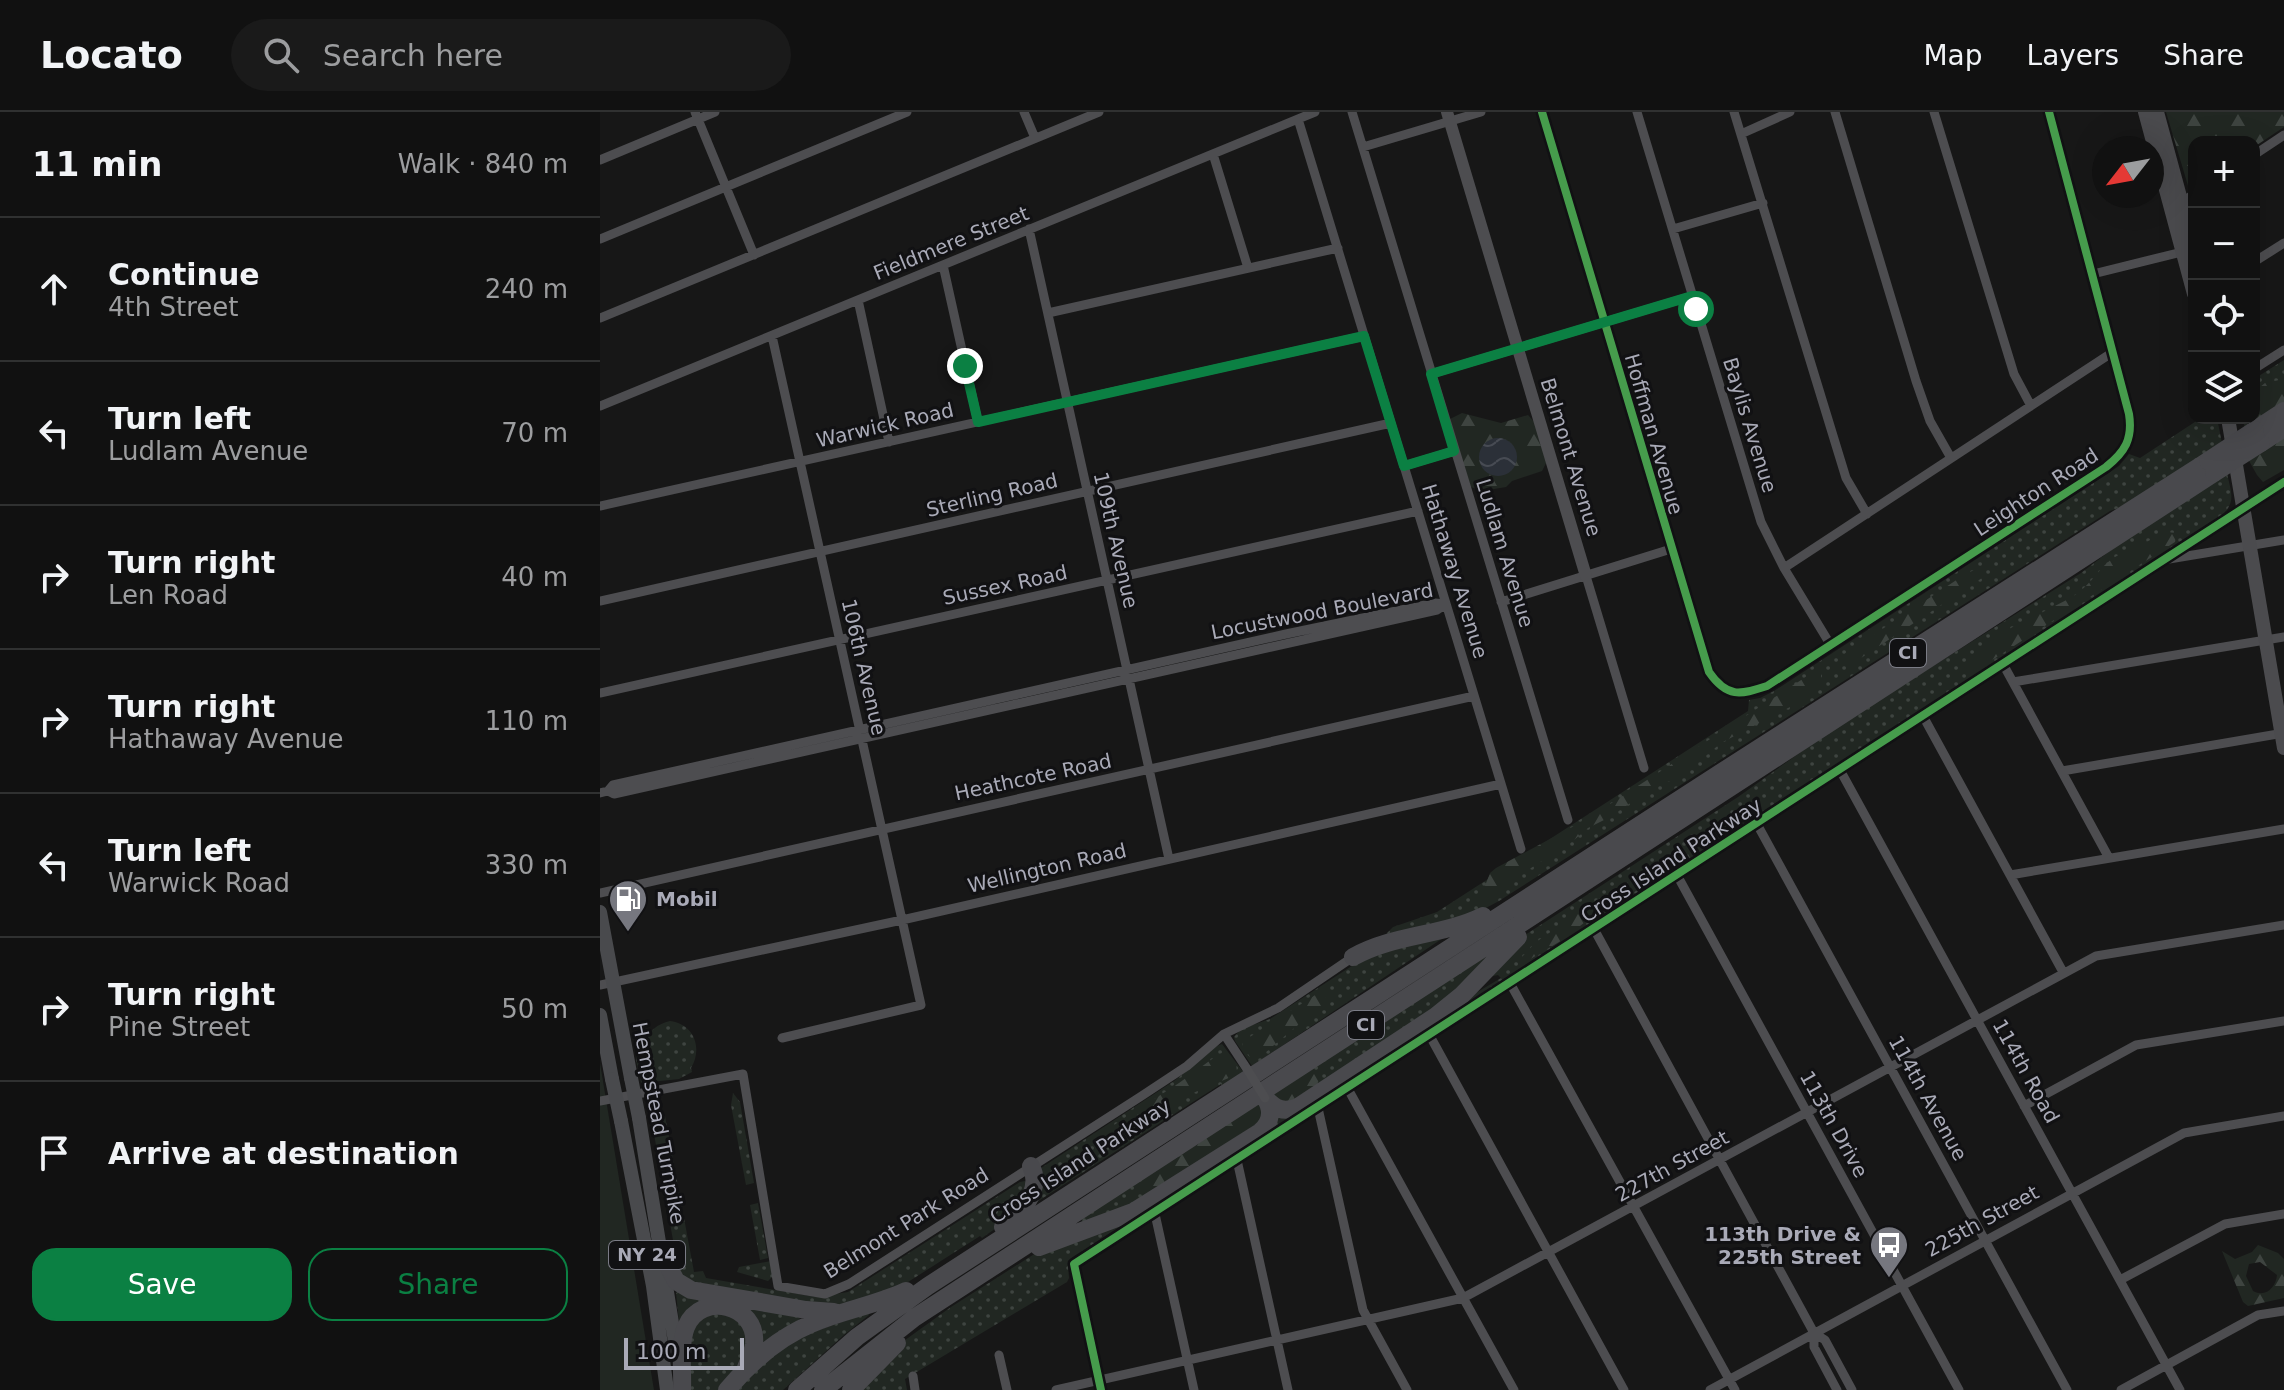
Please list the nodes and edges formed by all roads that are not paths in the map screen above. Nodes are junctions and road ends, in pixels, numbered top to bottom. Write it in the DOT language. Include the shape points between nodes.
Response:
graph roads {
  1 [pos="715,112"];
  2 [pos="907,112"];
  3 [pos="1024,112"];
  4 [pos="1099,112"];
  5 [pos="1315,112"];
  6 [pos="1352,112"];
  7 [pos="1481,112"];
  8 [pos="1542,112"];
  9 [pos="1637,112"];
  10 [pos="1734,112"];
  11 [pos="1790,112"];
  12 [pos="1835,112"];
  13 [pos="1934,112"];
  14 [pos="2049,112"];
  15 [pos="2145,112"];
  16 [pos="2157,112"];
  17 [pos="697,116"];
  18 [pos="1448,117"];
  19 [pos="1298,119"];
  20 [pos="1741,134"];
  21 [pos="2284,135"];
  22 [pos="1035,138"];
  23 [pos="1363,147"];
  24 [pos="2260,151"];
  25 [pos="1213,154"];
  26 [pos="600,160"];
  27 [pos="726,187"];
  28 [pos="2182,202"];
  29 [pos="1763,203"];
  30 [pos="1029,229"];
  31 [pos="1673,229"];
  32 [pos="2188,237"];
  33 [pos="600,239"];
  34 [pos="2284,243"];
  35 [pos="1338,248"];
  36 [pos="2188,250"];
  37 [pos="754,255"];
  38 [pos="2260,258"];
  39 [pos="943,265"];
  40 [pos="1248,268"];
  41 [pos="2093,274"];
  42 [pos="1692,296"];
  43 [pos="858,300"];
  44 [pos="1048,313"];
  45 [pos="600,318"];
  46 [pos="1605,322"];
  47 [pos="772,336"];
  48 [pos="1364,336"];
  49 [pos="1518,348"];
  50 [pos="2284,350"];
  51 [pos="2113,352"];
  52 [pos="2260,365"];
  53 [pos="1431,374"];
  54 [pos="1067,402"];
  55 [pos="600,406"];
  56 [pos="2031,406"];
  57 [pos="2284,411"];
  58 [pos="978,422"];
  59 [pos="1391,423"];
  60 [pos="2229,424"];
  61 [pos="2284,428"];
  62 [pos="2258,436"];
  63 [pos="889,442"];
  64 [pos="1454,451"];
  65 [pos="1951,458"];
  66 [pos="800,462"];
  67 [pos="1404,466"];
  68 [pos="2211,467"];
  69 [pos="2284,482"];
  70 [pos="1087,492"];
  71 [pos="600,506"];
  72 [pos="2245,508"];
  73 [pos="1418,511"];
  74 [pos="1867,514"];
  75 [pos="2284,540"];
  76 [pos="2251,545"];
  77 [pos="1671,549"];
  78 [pos="820,551"];
  79 [pos="2165,559"];
  80 [pos="1784,568"];
  81 [pos="1586,576"];
  82 [pos="1106,581"];
  83 [pos="600,601"];
  84 [pos="1501,602"];
  85 [pos="1446,604"];
  86 [pos="2284,637"];
  87 [pos="840,640"];
  88 [pos="2266,640"];
  89 [pos="1830,644"];
  90 [pos="2003,664"];
  91 [pos="1709,672"];
  92 [pos="1128,675"];
  93 [pos="2013,682"];
  94 [pos="600,693"];
  95 [pos="1474,696"];
  96 [pos="1923,716"];
  97 [pos="861,735"];
  98 [pos="2283,738"];
  99 [pos="1644,768"];
  100 [pos="1148,770"];
  101 [pos="1840,770"];
  102 [pos="2062,771"];
  103 [pos="1501,784"];
  104 [pos="604,792"];
  105 [pos="1568,820"];
  106 [pos="1757,824"];
  107 [pos="882,828"];
  108 [pos="2284,829"];
  109 [pos="1521,849"];
  110 [pos="2109,858"];
  111 [pos="1169,859"];
  112 [pos="1677,875"];
  113 [pos="2010,875"];
  114 [pos="1557,878"];
  115 [pos="600,893"];
  116 [pos="1563,898"];
  117 [pos="600,912"];
  118 [pos="902,920"];
  119 [pos="2284,925"];
  120 [pos="1594,929"];
  121 [pos="1353,957"];
  122 [pos="2063,972"];
  123 [pos="606,983"];
  124 [pos="1510,983"];
  125 [pos="600,1015"];
  126 [pos="1977,1019"];
  127 [pos="2284,1021"];
  128 [pos="1224,1034"];
  129 [pos="1430,1036"];
  130 [pos="782,1038"];
  131 [pos="1890,1067"];
  132 [pos="1348,1089"];
  133 [pos="1265,1098"];
  134 [pos="600,1101"];
  135 [pos="2024,1106"];
  136 [pos="1318,1108"];
  137 [pos="1807,1112"];
  138 [pos="2284,1116"];
  139 [pos="1237,1160"];
  140 [pos="1721,1160"];
  141 [pos="1031,1166"];
  142 [pos="2072,1192"];
  143 [pos="1634,1207"];
  144 [pos="1155,1214"];
  145 [pos="2284,1214"];
  146 [pos="1985,1240"];
  147 [pos="1549,1253"];
  148 [pos="662,1254"];
  149 [pos="997,1264"];
  150 [pos="958,1266"];
  151 [pos="2120,1280"];
  152 [pos="1902,1285"];
  153 [pos="954,1292"];
  154 [pos="1463,1298"];
  155 [pos="2284,1311"];
  156 [pos="845,1312"];
  157 [pos="1369,1320"];
  158 [pos="1814,1333"];
  159 [pos="1277,1341"];
  160 [pos="999,1355"];
  161 [pos="1188,1361"];
  162 [pos="2166,1365"];
  163 [pos="745,1369"];
  164 [pos="913,1376"];
  165 [pos="1729,1380"];
  166 [pos="1100,1385"];
  167 [pos="667,1390"];
  168 [pos="682,1390"];
  169 [pos="727,1390"];
  170 [pos="797,1390"];
  171 [pos="823,1390"];
  172 [pos="851,1390"];
  173 [pos="915,1390"];
  174 [pos="1007,1390"];
  175 [pos="1056,1390"];
  176 [pos="1194,1390"];
  177 [pos="1288,1390"];
  178 [pos="1407,1390"];
  179 [pos="1514,1390"];
  180 [pos="1624,1390"];
  181 [pos="1710,1390"];
  182 [pos="1735,1390"];
  183 [pos="1837,1390"];
  184 [pos="1852,1390"];
  185 [pos="1959,1390"];
  186 [pos="2067,1390"];
  187 [pos="2121,1390"];
  188 [pos="2180,1390"];
  1 -- 17 [label="street"];
  2 -- 27 [label="street"];
  3 -- 22 [label="street"];
  4 -- 22 [label="street"];
  5 -- 19 [label="street, Fieldmere Street"];
  6 -- 23 [label="street, Ludlam Avenue"];
  7 -- 18 [label="street"];
  8 -- 46 [label="street, Hoffman Avenue"];
  9 -- 31 [label="street, Baylis Avenue"];
  10 -- 20 [label="street"];
  11 -- 20 [label="street"];
  12 -- 65 [label="street" via="1916,381"];
  13 -- 56 [label="street" via="2014,374"];
  14 -- 41 [label="street, Leighton Road"];
  15 -- 28 [label="main road"];
  16 -- 28 [label="main road"];
  17 -- 26 [label="street"];
  17 -- 27 [label="street"];
  18 -- 23 [label="street"];
  18 -- 49 [label="street, Belmont Avenue"];
  19 -- 25 [label="street, Fieldmere Street"];
  19 -- 35 [label="street, Hathaway Avenue"];
  20 -- 29 [label="street"];
  21 -- 24 [label="street"];
  22 -- 37 [label="street"];
  23 -- 53 [label="street, Ludlam Avenue"];
  25 -- 30 [label="street, Fieldmere Street"];
  25 -- 40 [label="street"];
  27 -- 33 [label="street"];
  27 -- 37 [label="street"];
  28 -- 32 [label="main road"];
  29 -- 31 [label="street"];
  29 -- 74 [label="street" via="1846,478"];
  30 -- 39 [label="street, Fieldmere Street"];
  30 -- 44 [label="street, 109th Avenue"];
  31 -- 42 [label="street, Baylis Avenue"];
  34 -- 38 [label="street"];
  35 -- 40 [label="street"];
  35 -- 48 [label="street, Hathaway Avenue"];
  36 -- 41 [label="street"];
  37 -- 45 [label="street"];
  39 -- 43 [label="street, Fieldmere Street"];
  39 -- 58 [label="street"];
  40 -- 44 [label="street"];
  41 -- 51 [label="street, Leighton Road"];
  42 -- 46 [label="street"];
  42 -- 80 [label="street, Baylis Avenue" via="1761,522"];
  43 -- 47 [label="street, Fieldmere Street"];
  43 -- 63 [label="street"];
  44 -- 54 [label="street, 109th Avenue"];
  46 -- 49 [label="street"];
  46 -- 77 [label="street, Hoffman Avenue"];
  47 -- 55 [label="street, Fieldmere Street"];
  47 -- 66 [label="street, 106th Avenue"];
  48 -- 54 [label="street, Warwick Road"];
  48 -- 59 [label="street, Hathaway Avenue"];
  49 -- 53 [label="street"];
  49 -- 81 [label="street, Belmont Avenue"];
  50 -- 52 [label="street"];
  51 -- 56 [label="street"];
  51 -- 89 [label="street, Leighton Road" via="2131,425 2123,452"];
  53 -- 64 [label="street, Ludlam Avenue"];
  54 -- 58 [label="street, Warwick Road"];
  54 -- 70 [label="street, 109th Avenue"];
  56 -- 65 [label="street"];
  57 -- 62 [label="highway, Cross Island Parkway / CI"];
  58 -- 63 [label="street, Warwick Road"];
  59 -- 67 [label="street, Hathaway Avenue"];
  59 -- 70 [label="street, Sterling Road"];
  60 -- 72 [label="main road"];
  61 -- 62 [label="highway, Cross Island Parkway / CI"];
  62 -- 68 [label="highway, Cross Island Parkway / CI, bridge"];
  63 -- 66 [label="street, Warwick Road"];
  64 -- 67 [label="street"];
  64 -- 84 [label="street, Ludlam Avenue"];
  65 -- 74 [label="street"];
  66 -- 71 [label="street, Warwick Road"];
  66 -- 78 [label="street, 106th Avenue"];
  67 -- 73 [label="street, Hathaway Avenue"];
  68 -- 114 [label="highway, Cross Island Parkway / CI"];
  68 -- 116 [label="highway, Cross Island Parkway / CI"];
  69 -- 72 [label="street, Cross Island Parkway"];
  70 -- 78 [label="street, Sterling Road"];
  70 -- 82 [label="street, 109th Avenue"];
  72 -- 76 [label="main road"];
  72 -- 79 [label="street, Cross Island Parkway"];
  73 -- 82 [label="street, Sussex Road"];
  73 -- 85 [label="street, Hathaway Avenue"];
  74 -- 80 [label="street"];
  75 -- 76 [label="street"];
  76 -- 79 [label="street"];
  76 -- 88 [label="main road"];
  77 -- 81 [label="street"];
  77 -- 91 [label="street, Hoffman Avenue"];
  78 -- 83 [label="street, Sterling Road"];
  78 -- 87 [label="street, 106th Avenue"];
  79 -- 90 [label="street, Cross Island Parkway"];
  80 -- 89 [label="street, Baylis Avenue"];
  81 -- 84 [label="street"];
  81 -- 99 [label="street, Belmont Avenue"];
  82 -- 87 [label="street, Sussex Road"];
  82 -- 92 [label="street, 109th Avenue"];
  84 -- 105 [label="street, Ludlam Avenue"];
  85 -- 92 [label="street, Locustwood Boulevard"];
  85 -- 95 [label="street, Hathaway Avenue"];
  86 -- 88 [label="street"];
  87 -- 94 [label="street, Sussex Road"];
  87 -- 97 [label="street, 106th Avenue"];
  88 -- 93 [label="street"];
  88 -- 98 [label="main road"];
  89 -- 91 [label="street, Leighton Road" via="1748,693 1718,685"];
  90 -- 93 [label="street"];
  90 -- 96 [label="street, Cross Island Parkway"];
  92 -- 97 [label="street, Locustwood Boulevard"];
  92 -- 100 [label="street, 109th Avenue"];
  93 -- 102 [label="street"];
  95 -- 100 [label="street, Heathcote Road"];
  95 -- 103 [label="street, Hathaway Avenue"];
  96 -- 101 [label="street, Cross Island Parkway"];
  96 -- 113 [label="street"];
  97 -- 104 [label="street, Locustwood Boulevard" via="614,794"];
  97 -- 107 [label="street, 106th Avenue"];
  98 -- 102 [label="street"];
  100 -- 107 [label="street, Heathcote Road"];
  100 -- 111 [label="street, 109th Avenue"];
  101 -- 106 [label="street, Cross Island Parkway"];
  101 -- 126 [label="street, 114th Road"];
  102 -- 110 [label="street"];
  103 -- 109 [label="street, Hathaway Avenue"];
  103 -- 111 [label="street, Wellington Road"];
  106 -- 112 [label="street, Cross Island Parkway"];
  106 -- 131 [label="street, 114th Avenue"];
  107 -- 115 [label="street, Heathcote Road"];
  107 -- 118 [label="street, 106th Avenue"];
  108 -- 110 [label="street"];
  110 -- 113 [label="street"];
  111 -- 118 [label="street, Wellington Road"];
  112 -- 120 [label="street, Cross Island Parkway"];
  112 -- 137 [label="street, 113th Drive"];
  113 -- 122 [label="street"];
  114 -- 121 [label="highway" via="1469,922"];
  114 -- 150 [label="highway, Cross Island Parkway / CI"];
  116 -- 133 [label="highway" via="1428,1021 1298,1107 1279,1110"];
  116 -- 149 [label="highway, Cross Island Parkway / CI"];
  117 -- 123 [label="main road, Hempstead Turnpike / NY 24"];
  118 -- 123 [label="street, Wellington Road"];
  118 -- 130 [label="street, 106th Avenue" via="921,1005"];
  119 -- 122 [label="street, 227th Street" via="2096,956"];
  120 -- 124 [label="street, Cross Island Parkway"];
  120 -- 140 [label="street"];
  121 -- 128 [label="street, Belmont Park Road" via="1278,1008"];
  122 -- 126 [label="street, 227th Street"];
  123 -- 148 [label="main road, Hempstead Turnpike / NY 24, bridge" via="631,1078"];
  124 -- 129 [label="street, Cross Island Parkway"];
  124 -- 143 [label="street"];
  125 -- 167 [label="main road, Hempstead Turnpike / NY 24, bridge" via="653,1286"];
  126 -- 131 [label="street, 227th Street"];
  126 -- 135 [label="street, 114th Road"];
  127 -- 135 [label="street" via="2136,1045"];
  128 -- 133 [label="street, bridge"];
  128 -- 141 [label="street, Belmont Park Road" via="1187,1066"];
  129 -- 132 [label="street, Cross Island Parkway"];
  129 -- 147 [label="street"];
  131 -- 137 [label="street, 227th Street"];
  131 -- 146 [label="street, 114th Avenue"];
  132 -- 136 [label="street, Cross Island Parkway"];
  132 -- 154 [label="street"];
  133 -- 149 [label="highway" via="1270,1113 1264,1129 1144,1206"];
  134 -- 141 [label="street, Belmont Park Road" via="743,1074 778,1286 825,1294 849,1284"];
  135 -- 142 [label="street, 114th Road"];
  136 -- 139 [label="street, Cross Island Parkway"];
  136 -- 157 [label="street"];
  137 -- 140 [label="street, 227th Street"];
  137 -- 152 [label="street, 113th Drive"];
  138 -- 142 [label="street, 225th Street" via="2184,1133"];
  139 -- 144 [label="street, Cross Island Parkway"];
  139 -- 159 [label="street"];
  140 -- 143 [label="street, 227th Street"];
  140 -- 158 [label="street"];
  141 -- 150 [label="highway" via="1034,1185 1024,1207"];
  142 -- 146 [label="street, 225th Street"];
  142 -- 151 [label="street, 114th Road"];
  143 -- 147 [label="street, 227th Street"];
  143 -- 165 [label="street"];
  144 -- 161 [label="street"];
  144 -- 166 [label="street, Cross Island Parkway" via="1074,1264"];
  145 -- 151 [label="street" via="2225,1224"];
  146 -- 152 [label="street, 225th Street"];
  146 -- 186 [label="street, 114th Avenue"];
  147 -- 154 [label="street, 227th Street"];
  147 -- 180 [label="street"];
  148 -- 156 [label="highway" via="678,1283 691,1290"];
  148 -- 168 [label="main road, Hempstead Turnpike / NY 24"];
  149 -- 153 [label="highway, Cross Island Parkway / CI"];
  150 -- 156 [label="highway" via="880,1303"];
  150 -- 170 [label="highway, Cross Island Parkway / CI" via="869,1328"];
  151 -- 162 [label="street, 114th Road"];
  152 -- 158 [label="street, 225th Street"];
  152 -- 185 [label="street, 113th Drive"];
  153 -- 171 [label="highway, Cross Island Parkway / CI"];
  153 -- 172 [label="highway"];
  154 -- 157 [label="street, 227th Street"];
  154 -- 179 [label="street"];
  155 -- 162 [label="street" via="2258,1315"];
  156 -- 163 [label="highway" via="789,1335"];
  157 -- 159 [label="street, 227th Street"];
  157 -- 178 [label="street"];
  158 -- 165 [label="street, 225th Street"];
  158 -- 183 [label="street" via="1814,1347"];
  158 -- 184 [label="street" via="1825,1340"];
  159 -- 161 [label="street, 227th Street"];
  159 -- 177 [label="street"];
  160 -- 174 [label="street"];
  161 -- 166 [label="street, 227th Street"];
  161 -- 176 [label="street"];
  162 -- 187 [label="street"];
  162 -- 188 [label="street, 114th Road"];
  163 -- 168 [label="highway" via="754,1344 750,1324 731,1308 707,1307 685,1329"];
  163 -- 169 [label="highway"];
  164 -- 173 [label="street"];
  165 -- 181 [label="street, 225th Street"];
  165 -- 182 [label="street"];
  166 -- 175 [label="street, 227th Street"];
}
